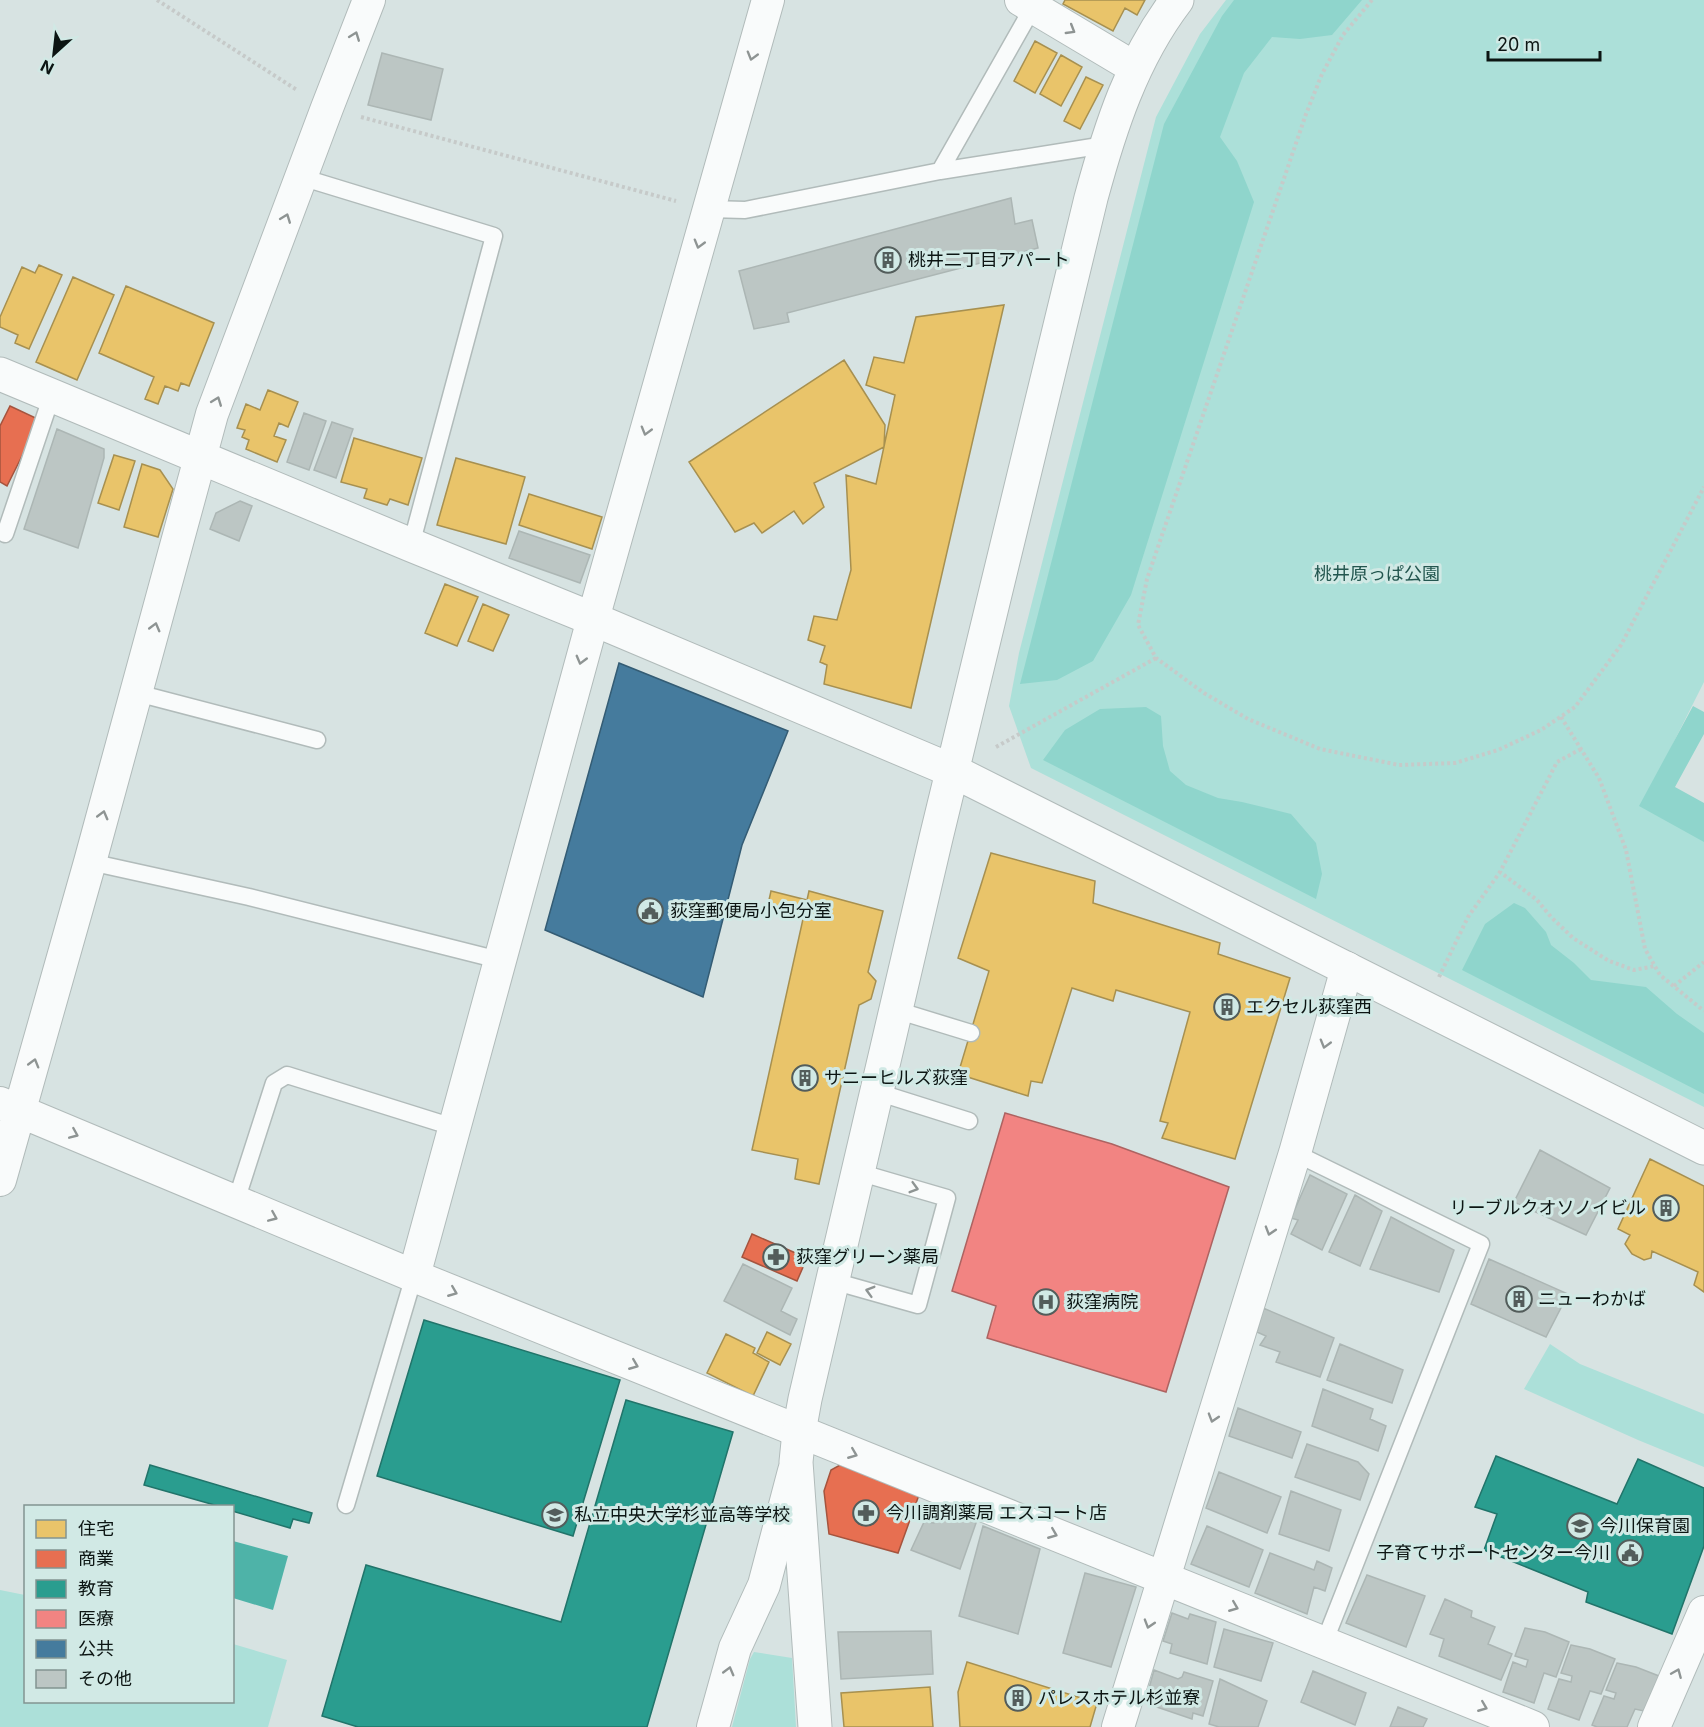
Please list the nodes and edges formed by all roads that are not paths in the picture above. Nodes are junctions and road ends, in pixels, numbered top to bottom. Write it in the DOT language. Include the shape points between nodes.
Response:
graph roads {
  1 [pos="369,0"];
  2 [pos="768,0"];
  3 [pos="1177,0"];
  4 [pos="1027,4"];
  5 [pos="1135,68"];
  6 [pos="1105,145"];
  7 [pos="940,171"];
  8 [pos="302,177"];
  9 [pos="708,209"];
  10 [pos="0,374"];
  11 [pos="52,395"];
  12 [pos="200,457"];
  13 [pos="5,534"];
  14 [pos="411,545"];
  15 [pos="593,619"];
  16 [pos="137,693"];
  17 [pos="317,740"];
  18 [pos="953,771"];
  19 [pos="90,862"];
  20 [pos="499,960"];
  21 [pos="1347,968"];
  22 [pos="896,1010"];
  23 [pos="971,1033"];
  24 [pos="877,1092"];
  25 [pos="10,1107"];
  26 [pos="969,1121"];
  27 [pos="453,1127"];
  28 [pos="1704,1148"];
  29 [pos="1295,1153"];
  30 [pos="858,1172"];
  31 [pos="0,1180"];
  32 [pos="236,1201"];
  33 [pos="414,1276"];
  34 [pos="833,1281"];
  35 [pos="797,1447"];
  36 [pos="346,1505"];
  37 [pos="1164,1579"];
  38 [pos="1704,1612"];
  39 [pos="1324,1643"];
  40 [pos="713,1727"];
  41 [pos="815,1727"];
  42 [pos="1118,1727"];
  43 [pos="1533,1727"];
  44 [pos="1654,1727"];
  8 -- 1 [label="street, one-way"];
  2 -- 9 [label="street, one-way"];
  3 -- 5 [label="street"];
  4 -- 5 [label="street, one-way"];
  4 -- 7 [label="lane"];
  5 -- 6 [label="street"];
  6 -- 7 [label="lane"];
  6 -- 18 [label="street"];
  7 -- 9 [label="lane" via="745,210"];
  12 -- 8 [label="street, one-way" via="212,414"];
  8 -- 14 [label="lane" via="494,236"];
  9 -- 15 [label="street, one-way"];
  10 -- 11 [label="street"];
  11 -- 12 [label="street"];
  11 -- 13 [label="lane"];
  12 -- 14 [label="street"];
  16 -- 12 [label="street, one-way"];
  14 -- 15 [label="street"];
  15 -- 18 [label="street"];
  15 -- 20 [label="street, one-way"];
  16 -- 17 [label="lane"];
  19 -- 16 [label="street, one-way"];
  18 -- 21 [label="street"];
  18 -- 22 [label="street"];
  19 -- 20 [label="lane" via="249,897"];
  25 -- 19 [label="street, one-way"];
  20 -- 27 [label="street"];
  21 -- 28 [label="street"];
  21 -- 29 [label="street, one-way"];
  22 -- 23 [label="lane"];
  22 -- 24 [label="street"];
  24 -- 26 [label="lane"];
  24 -- 30 [label="street"];
  25 -- 31 [label="street"];
  25 -- 32 [label="street, one-way"];
  27 -- 32 [label="lane" via="287,1075 274,1083"];
  27 -- 33 [label="street"];
  29 -- 37 [label="street, one-way"];
  29 -- 39 [label="lane" via="1480,1244"];
  30 -- 34 [label="street"];
  30 -- 34 [label="lane, one-way" via="947,1198 918,1305"];
  32 -- 33 [label="street, one-way"];
  33 -- 35 [label="street, one-way"];
  33 -- 36 [label="lane"];
  34 -- 35 [label="street"];
  35 -- 37 [label="street, one-way"];
  40 -- 35 [label="street, one-way" via="735,1648 764,1585"];
  35 -- 41 [label="street"];
  37 -- 39 [label="street, one-way"];
  37 -- 42 [label="street, one-way"];
  44 -- 38 [label="street, one-way"];
  39 -- 43 [label="street, one-way"];
}
